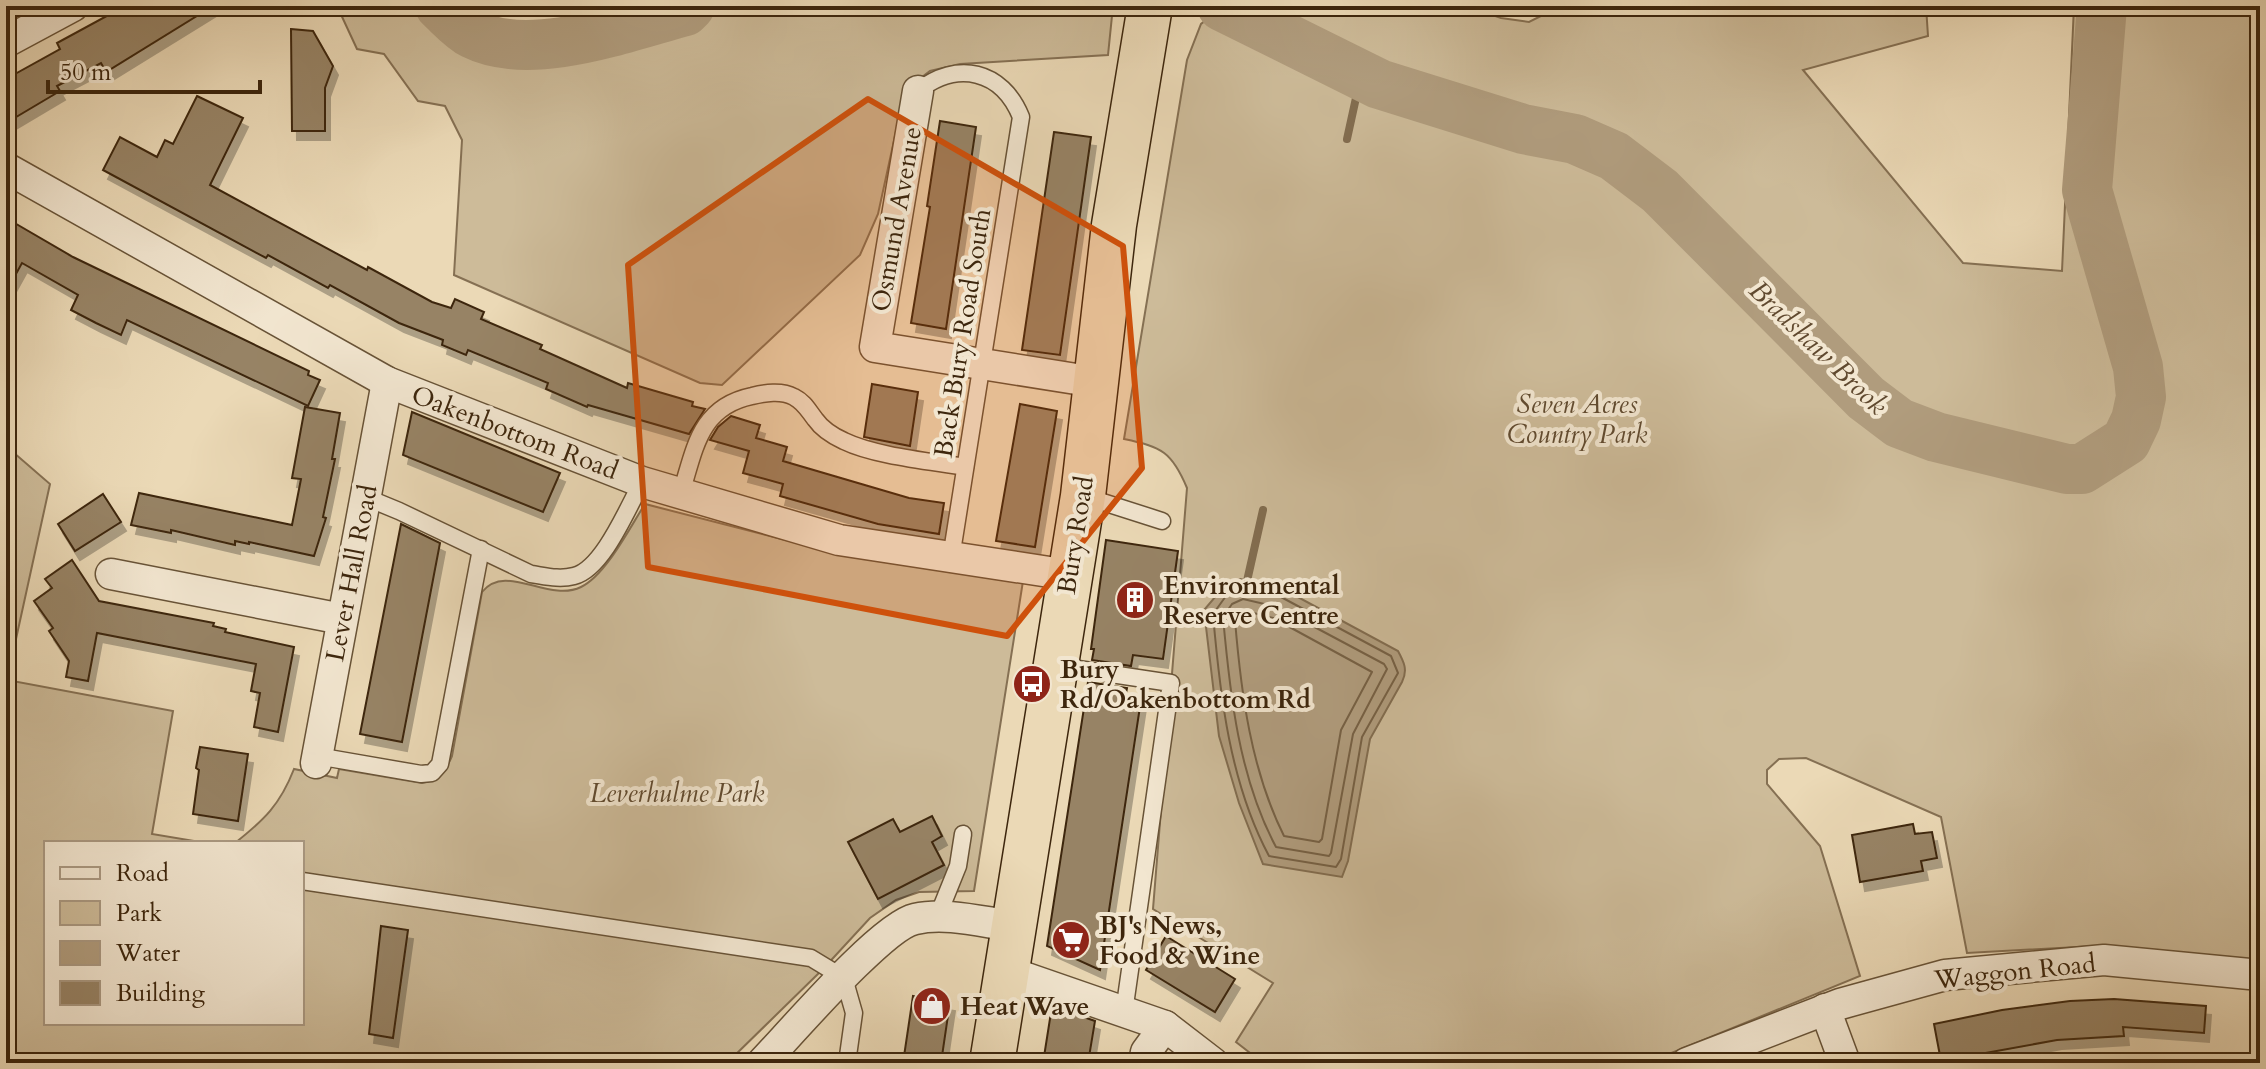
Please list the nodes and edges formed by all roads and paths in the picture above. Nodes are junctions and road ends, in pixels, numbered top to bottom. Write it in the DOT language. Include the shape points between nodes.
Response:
graph roads {
  1 [pos="73,6"];
  2 [pos="1181,6"];
  3 [pos="1148,19"];
  4 [pos="6,42"];
  5 [pos="918,91"];
  6 [pos="6,168"];
  7 [pos="980,364"];
  8 [pos="387,382"];
  9 [pos="1095,382"];
  10 [pos="965,467"];
  11 [pos="642,482"];
  12 [pos="681,493"];
  13 [pos="1083,496"];
  14 [pos="365,497"];
  15 [pos="1162,521"];
  16 [pos="481,549"];
  17 [pos="951,558"];
  18 [pos="111,574"];
  19 [pos="1069,575"];
  20 [pos="342,619"];
  21 [pos="1055,665"];
  22 [pos="316,760"];
  23 [pos="963,834"];
  24 [pos="304,881"];
  25 [pos="937,918"];
  26 [pos="1013,926"];
  27 [pos="1006,971"];
  28 [pos="2260,975"];
  29 [pos="844,978"];
  30 [pos="1825,1009"];
  31 [pos="1124,1012"];
  32 [pos="1165,1026"];
  33 [pos="762,1063"];
  34 [pos="847,1063"];
  35 [pos="992,1063"];
  36 [pos="1144,1063"];
  37 [pos="1213,1063"];
  38 [pos="1687,1063"];
  39 [pos="1845,1063"];
  1 -- 4 [label="street"];
  2 -- 3 [label="highway"];
  3 -- 9 [label="highway, Bury Road"];
  5 -- 7 [label="street, Osmund Avenue" via="875,347"];
  5 -- 7 [label="lane, Back Bury Road South" via="933,79 975,74 1012,96 1021,117"];
  6 -- 8 [label="street, Oakenbottom Road"];
  7 -- 9 [label="street"];
  7 -- 10 [label="lane, Back Bury Road South"];
  8 -- 11 [label="street, Oakenbottom Road"];
  8 -- 14 [label="street, Lever Hall Road"];
  9 -- 13 [label="highway, Bury Road"];
  10 -- 12 [label="lane" via="860,448 830,434 792,395 769,392 715,411 700,431"];
  10 -- 17 [label="lane, Back Bury Road South"];
  11 -- 12 [label="street, Oakenbottom Road"];
  11 -- 16 [label="lane" via="597,561 577,576 531,574"];
  12 -- 17 [label="street, Oakenbottom Road" via="839,540"];
  13 -- 15 [label="lane"];
  13 -- 19 [label="highway, Bury Road"];
  14 -- 16 [label="lane"];
  14 -- 20 [label="street, Lever Hall Road"];
  16 -- 22 [label="lane" via="440,764 432,773 421,774"];
  17 -- 19 [label="street, Oakenbottom Road"];
  18 -- 20 [label="street"];
  19 -- 21 [label="highway, Bury Road"];
  20 -- 22 [label="street, Lever Hall Road"];
  21 -- 26 [label="highway, Bury Road"];
  21 -- 31 [label="lane" via="1171,683"];
  23 -- 25 [label="lane" via="958,866"];
  24 -- 29 [label="lane" via="811,958"];
  25 -- 26 [label="street"];
  25 -- 29 [label="street" via="913,919 886,934"];
  26 -- 27 [label="highway, Bury Road"];
  27 -- 31 [label="street"];
  27 -- 35 [label="highway, Bury Road"];
  28 -- 30 [label="street, Waggon Road" via="2104,960 1945,975"];
  29 -- 33 [label="street"];
  29 -- 34 [label="lane" via="854,1013"];
  30 -- 38 [label="street, Waggon Road"];
  30 -- 39 [label="street"];
  31 -- 32 [label="street"];
  32 -- 36 [label="street"];
  32 -- 37 [label="street"];
}
